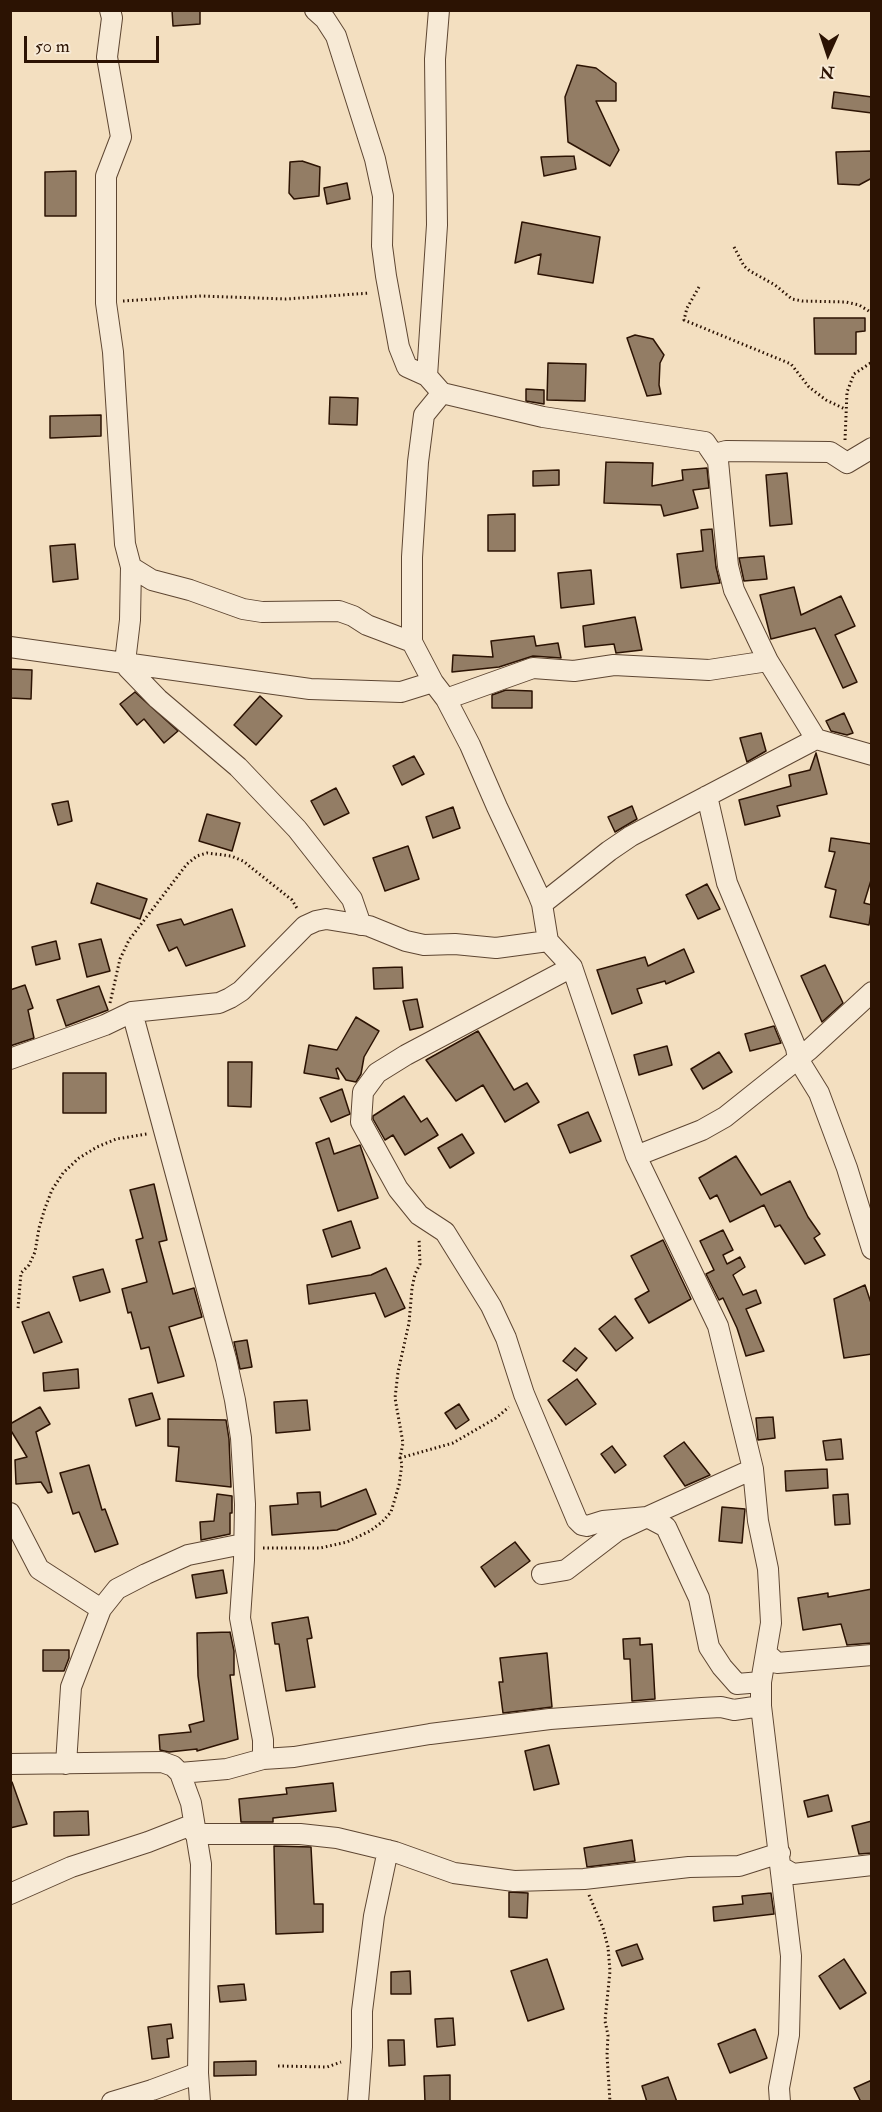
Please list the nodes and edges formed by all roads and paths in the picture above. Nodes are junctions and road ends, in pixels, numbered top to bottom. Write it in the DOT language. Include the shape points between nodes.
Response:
graph roads {
  1 [pos="110,10"];
  2 [pos="315,10"];
  3 [pos="439,10"];
  4 [pos="735,248"];
  5 [pos="699,287"];
  6 [pos="389,292"];
  7 [pos="106,303"];
  8 [pos="872,313"];
  9 [pos="872,362"];
  10 [pos="427,376"];
  11 [pos="442,393"];
  12 [pos="845,409"];
  13 [pos="872,448"];
  14 [pos="715,454"];
  15 [pos="847,463"];
  16 [pos="131,567"];
  17 [pos="412,642"];
  18 [pos="10,647"];
  19 [pos="768,661"];
  20 [pos="125,662"];
  21 [pos="433,682"];
  22 [pos="446,699"];
  23 [pos="816,739"];
  24 [pos="872,755"];
  25 [pos="707,796"];
  26 [pos="542,904"];
  27 [pos="307,925"];
  28 [pos="361,925"];
  29 [pos="548,941"];
  30 [pos="572,967"];
  31 [pos="872,992"];
  32 [pos="132,1012"];
  33 [pos="105,1025"];
  34 [pos="10,1059"];
  35 [pos="798,1059"];
  36 [pos="163,1130"];
  37 [pos="636,1156"];
  38 [pos="419,1215"];
  39 [pos="872,1249"];
  40 [pos="18,1308"];
  41 [pos="524,1394"];
  42 [pos="400,1458"];
  43 [pos="753,1469"];
  44 [pos="10,1513"];
  45 [pos="647,1517"];
  46 [pos="243,1544"];
  47 [pos="542,1574"];
  48 [pos="101,1609"];
  49 [pos="766,1654"];
  50 [pos="872,1655"];
  51 [pos="761,1682"];
  52 [pos="761,1706"];
  53 [pos="263,1759"];
  54 [pos="10,1764"];
  55 [pos="66,1764"];
  56 [pos="180,1773"];
  57 [pos="194,1829"];
  58 [pos="388,1850"];
  59 [pos="780,1860"];
  60 [pos="872,1865"];
  61 [pos="584,1879"];
  62 [pos="10,1894"];
  63 [pos="361,2060"];
  64 [pos="278,2066"];
  65 [pos="198,2073"];
  66 [pos="112,2102"];
  67 [pos="200,2102"];
  68 [pos="358,2102"];
  69 [pos="610,2102"];
  70 [pos="780,2102"];
  1 -- 7 [label="street" via="107,57 121,137 106,176"];
  2 -- 6 [label="street" via="336,36 375,159 383,196 382,246"];
  3 -- 10 [label="street" via="435,59 437,225"];
  4 -- 8 [label="path" via="750,272 776,285 792,299 846,302"];
  5 -- 12 [label="path" via="684,320 791,364 809,387"];
  6 -- 7 [label="path" via="286,299 146,298"];
  6 -- 10 [label="street" via="399,347 407,367"];
  7 -- 16 [label="street" via="113,352 125,544"];
  9 -- 12 [label="path" via="854,374"];
  10 -- 11 [label="street"];
  11 -- 14 [label="street" via="543,417 700,440"];
  11 -- 17 [label="street" via="424,416 418,462"];
  12 -- 15 [label="path"];
  13 -- 15 [label="street"];
  14 -- 15 [label="street" via="830,452"];
  14 -- 19 [label="street" via="734,590"];
  16 -- 17 [label="street" via="152,580 243,609 339,611"];
  16 -- 20 [label="street"];
  17 -- 21 [label="street"];
  18 -- 20 [label="street"];
  19 -- 22 [label="street" via="709,670 614,665 574,671 533,668"];
  19 -- 23 [label="street"];
  20 -- 21 [label="street" via="310,689 401,692"];
  20 -- 28 [label="street" via="158,699 238,767 297,829 352,899"];
  21 -- 22 [label="street"];
  22 -- 26 [label="street"];
  23 -- 24 [label="street"];
  23 -- 25 [label="street"];
  25 -- 26 [label="street" via="624,841"];
  25 -- 35 [label="street" via="727,883"];
  26 -- 29 [label="street"];
  27 -- 28 [label="street" via="326,919"];
  27 -- 32 [label="street" via="230,998 219,1003"];
  27 -- 33 [label="path" via="292,900 243,861 207,853 197,856 129,940 120,959"];
  28 -- 29 [label="street" via="424,945 496,948"];
  29 -- 30 [label="street"];
  30 -- 37 [label="street"];
  30 -- 38 [label="street" via="406,1055 377,1073 363,1092 361,1122 398,1189"];
  31 -- 35 [label="street"];
  32 -- 33 [label="street"];
  32 -- 36 [label="street"];
  33 -- 34 [label="street"];
  35 -- 37 [label="street" via="725,1117"];
  35 -- 39 [label="street" via="819,1093"];
  36 -- 40 [label="path" via="116,1139 80,1158 63,1173 45,1208 35,1252 21,1273"];
  36 -- 46 [label="street" via="235,1400 245,1504"];
  37 -- 43 [label="street" via="718,1326"];
  38 -- 41 [label="street" via="445,1232 491,1306"];
  38 -- 42 [label="path" via="420,1264 412,1288 395,1398 403,1443"];
  41 -- 42 [label="path" via="496,1418 453,1443"];
  41 -- 45 [label="street" via="577,1520 587,1526"];
  42 -- 46 [label="path" via="396,1500 391,1512 370,1532 320,1548 266,1549"];
  43 -- 45 [label="street"];
  43 -- 49 [label="street" via="768,1569 771,1623"];
  44 -- 48 [label="street" via="39,1569"];
  45 -- 47 [label="street" via="617,1531 566,1570"];
  45 -- 51 [label="street" via="666,1527 699,1598 709,1647 722,1667 737,1684"];
  46 -- 48 [label="street" via="188,1555 146,1574 117,1589"];
  46 -- 53 [label="street" via="240,1618 263,1740"];
  48 -- 55 [label="street" via="71,1687"];
  49 -- 50 [label="street" via="777,1663"];
  49 -- 51 [label="street"];
  51 -- 52 [label="street"];
  52 -- 53 [label="street" via="550,1719"];
  52 -- 59 [label="street"];
  53 -- 56 [label="street" via="227,1769"];
  54 -- 55 [label="street"];
  55 -- 56 [label="street" via="162,1762"];
  56 -- 57 [label="street" via="191,1803"];
  57 -- 58 [label="street" via="337,1838"];
  57 -- 62 [label="street" via="71,1867"];
  57 -- 65 [label="street" via="201,1864"];
  58 -- 61 [label="street" via="483,1878"];
  58 -- 63 [label="street" via="374,1916 362,2011"];
  59 -- 60 [label="street" via="794,1874"];
  59 -- 61 [label="street"];
  59 -- 70 [label="street" via="791,1956 789,2035"];
  61 -- 69 [label="path" via="608,1947 605,2021"];
  63 -- 64 [label="path" via="327,2067"];
  63 -- 68 [label="street"];
  65 -- 66 [label="street"];
  65 -- 67 [label="street"];
}
